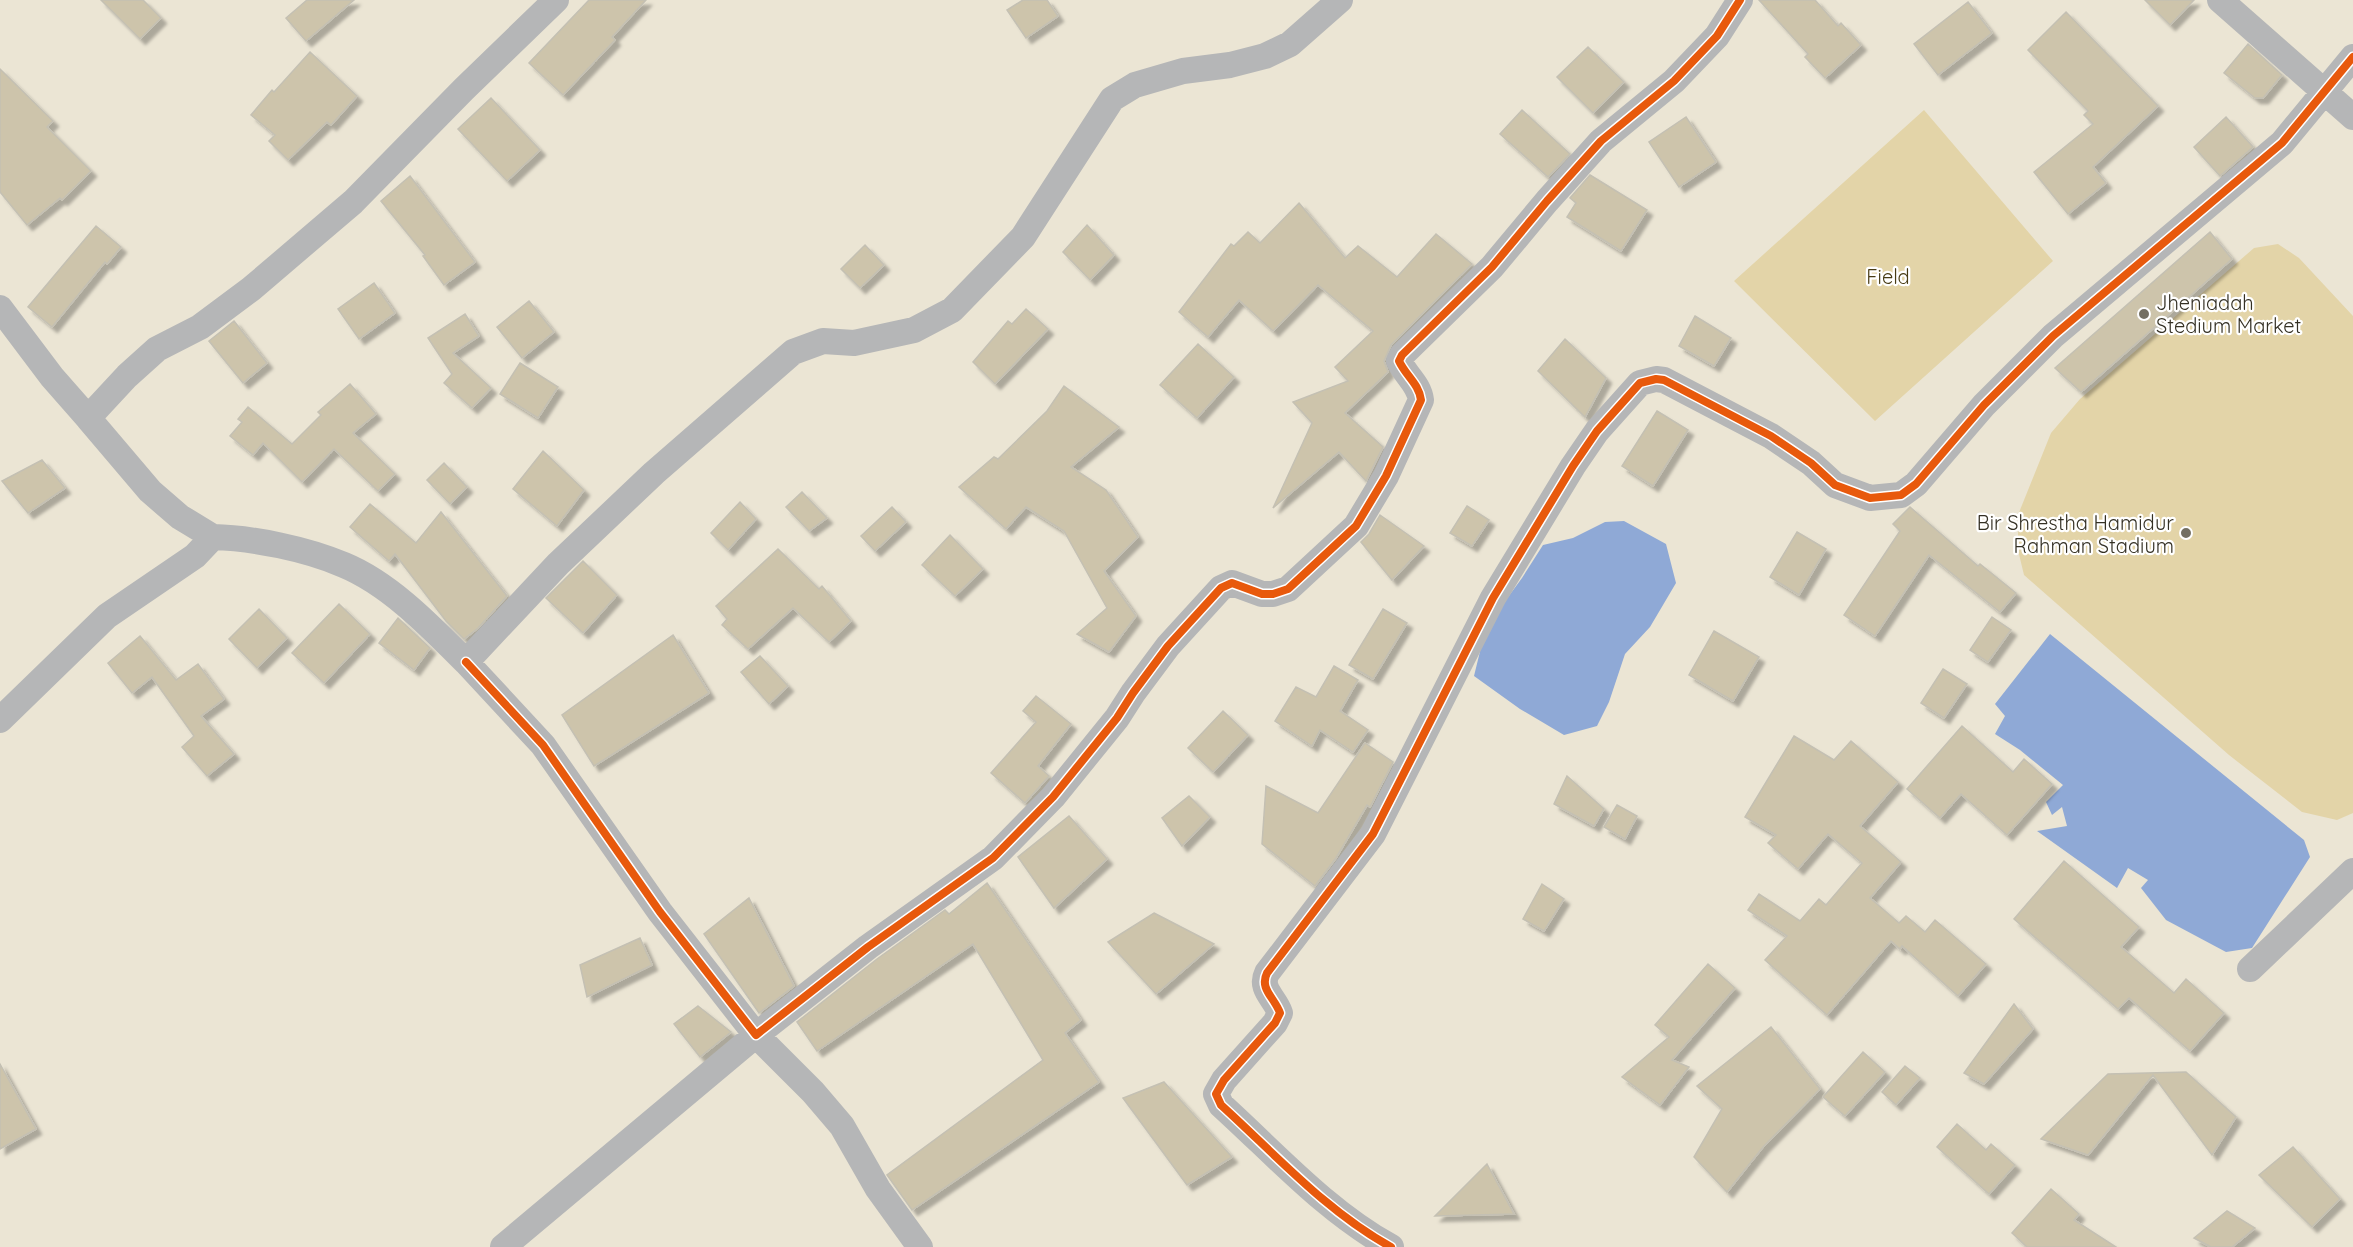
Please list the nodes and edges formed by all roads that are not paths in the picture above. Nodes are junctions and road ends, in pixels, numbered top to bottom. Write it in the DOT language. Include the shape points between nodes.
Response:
graph roads {
  1 [pos="556,0"];
  2 [pos="1340,0"];
  3 [pos="1740,0"];
  4 [pos="2220,0"];
  5 [pos="2353,57"];
  6 [pos="2324,92"];
  7 [pos="2353,117"];
  8 [pos="0,308"];
  9 [pos="88,418"];
  10 [pos="213,537"];
  11 [pos="466,662"];
  12 [pos="0,720"];
  13 [pos="2353,871"];
  14 [pos="2250,969"];
  15 [pos="756,1035"];
  16 [pos="503,1247"];
  17 [pos="920,1247"];
  18 [pos="1391,1247"];
  1 -- 9 [label="street" via="353,202 251,289 200,327 157,349"];
  2 -- 11 [label="street" via="1290,44 1265,56 1135,84 1112,99 1023,237 952,309 914,330 854,343 823,340 793,352 619,506"];
  3 -- 15 [label="street" via="1717,36 1689,66 1601,141 1492,267 1402,355 1404,371 1419,389 1421,400 1386,476 1356,526 1288,588 1273,594 1232,583 1221,588 1168,646 1118,718 1053,796 993,858 868,947"];
  4 -- 6 [label="street"];
  5 -- 6 [label="street"];
  6 -- 7 [label="street"];
  6 -- 18 [label="street" via="2282,143 2053,336 1984,405 1916,484 1901,495 1870,498 1835,485 1771,436 1664,380 1640,383 1597,431 1493,598 1373,834 1267,973 1264,987 1280,1013 1216,1094 1221,1105 1320,1196 1361,1230"];
  8 -- 9 [label="street"];
  9 -- 10 [label="street" via="150,491 180,517"];
  10 -- 11 [label="street" via="256,541 344,565 408,607"];
  10 -- 12 [label="street" via="195,556 107,615"];
  11 -- 15 [label="street" via="543,745 660,912"];
  13 -- 14 [label="street"];
  15 -- 16 [label="street"];
  15 -- 17 [label="street" via="842,1126 878,1189"];
}
